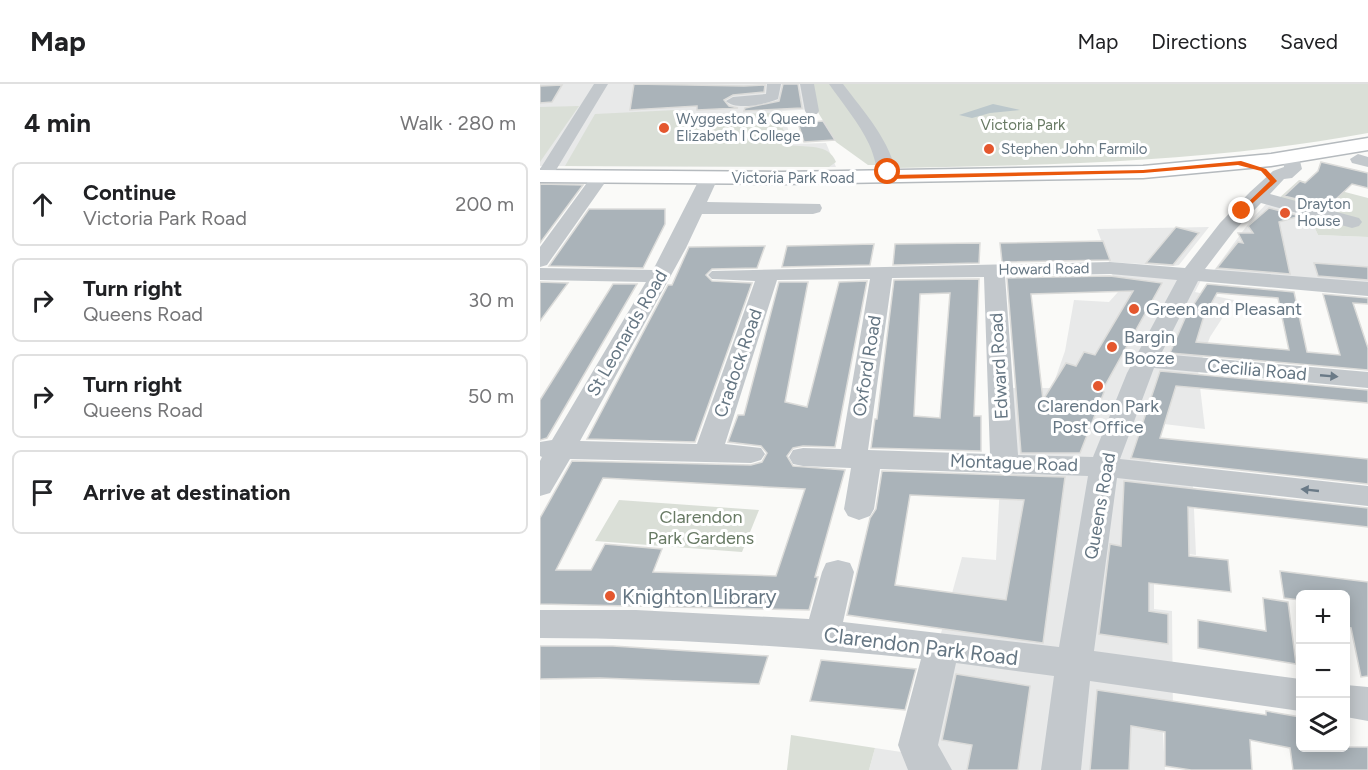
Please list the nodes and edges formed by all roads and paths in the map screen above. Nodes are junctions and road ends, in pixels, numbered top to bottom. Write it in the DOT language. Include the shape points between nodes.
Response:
graph roads {
  1 [pos="601,84"];
  2 [pos="774,84"];
  3 [pos="807,84"];
  4 [pos="836,84"];
  5 [pos="733,101"];
  6 [pos="812,111"];
  7 [pos="1365,155"];
  8 [pos="1279,168"];
  9 [pos="542,176"];
  10 [pos="888,177"];
  11 [pos="709,178"];
  12 [pos="595,184"];
  13 [pos="1257,196"];
  14 [pos="695,208"];
  15 [pos="813,208"];
  16 [pos="1352,222"];
  17 [pos="540,261"];
  18 [pos="994,270"];
  19 [pos="882,273"];
  20 [pos="540,274"];
  21 [pos="719,274"];
  22 [pos="768,274"];
  23 [pos="1191,274"];
  24 [pos="660,276"];
  25 [pos="1368,289"];
  26 [pos="1145,360"];
  27 [pos="1368,380"];
  28 [pos="551,449"];
  29 [pos="708,453"];
  30 [pos="751,454"];
  31 [pos="803,457"];
  32 [pos="860,459"];
  33 [pos="1004,462"];
  34 [pos="1104,467"];
  35 [pos="540,486"];
  36 [pos="1368,496"];
  37 [pos="859,509"];
  38 [pos="838,572"];
  39 [pos="540,624"];
  40 [pos="823,633"];
  41 [pos="942,648"];
  42 [pos="1074,664"];
  43 [pos="1296,693"];
  44 [pos="1350,701"];
  45 [pos="1368,704"];
  46 [pos="932,770"];
  47 [pos="1061,770"];
  1 -- 9 [label="street"];
  2 -- 5 [label="street" via="773,96"];
  3 -- 6 [label="street"];
  4 -- 10 [label="street" via="870,133 887,165"];
  7 -- 8 [label="main road, Victoria Park Road"];
  8 -- 10 [label="main road, Victoria Park Road" via="1238,163 1143,172"];
  8 -- 13 [label="street, Queens Road"];
  9 -- 11 [label="main road, Victoria Park Road"];
  10 -- 11 [label="main road, Victoria Park Road"];
  11 -- 14 [label="street, St Leonards Road"];
  12 -- 17 [label="street"];
  13 -- 16 [label="street"];
  13 -- 23 [label="street, Queens Road"];
  14 -- 15 [label="street"];
  14 -- 24 [label="street, St Leonards Road"];
  18 -- 19 [label="street, Howard Road"];
  18 -- 23 [label="street, Howard Road" via="1110,268"];
  18 -- 33 [label="street, Edward Road"];
  19 -- 22 [label="street, Howard Road"];
  19 -- 32 [label="street, Oxford Road"];
  20 -- 24 [label="street"];
  21 -- 22 [label="street, Howard Road"];
  22 -- 29 [label="street, Cradock Road"];
  23 -- 25 [label="street, Howard Road" via="1310,292"];
  23 -- 26 [label="street, Queens Road"];
  24 -- 28 [label="street, St Leonards Road"];
  26 -- 27 [label="street, Cecilia Road, one-way"];
  26 -- 34 [label="street, Queens Road"];
  28 -- 29 [label="street"];
  28 -- 35 [label="street, St Leonards Road"];
  29 -- 30 [label="street"];
  31 -- 32 [label="street, Montague Road"];
  32 -- 33 [label="street, Montague Road"];
  32 -- 37 [label="street, Oxford Road"];
  33 -- 34 [label="street, Montague Road"];
  36 -- 34 [label="street, Montague Road, one-way"];
  34 -- 42 [label="street, Queens Road"];
  38 -- 40 [label="street"];
  39 -- 40 [label="street, Clarendon Park Road" via="603,623"];
  40 -- 41 [label="street, Clarendon Park Road"];
  41 -- 42 [label="street, Clarendon Park Road"];
  41 -- 46 [label="street" via="918,745 920,755"];
  42 -- 43 [label="street, Clarendon Park Road"];
  42 -- 47 [label="street, Queens Road"];
  44 -- 45 [label="street"];
}
